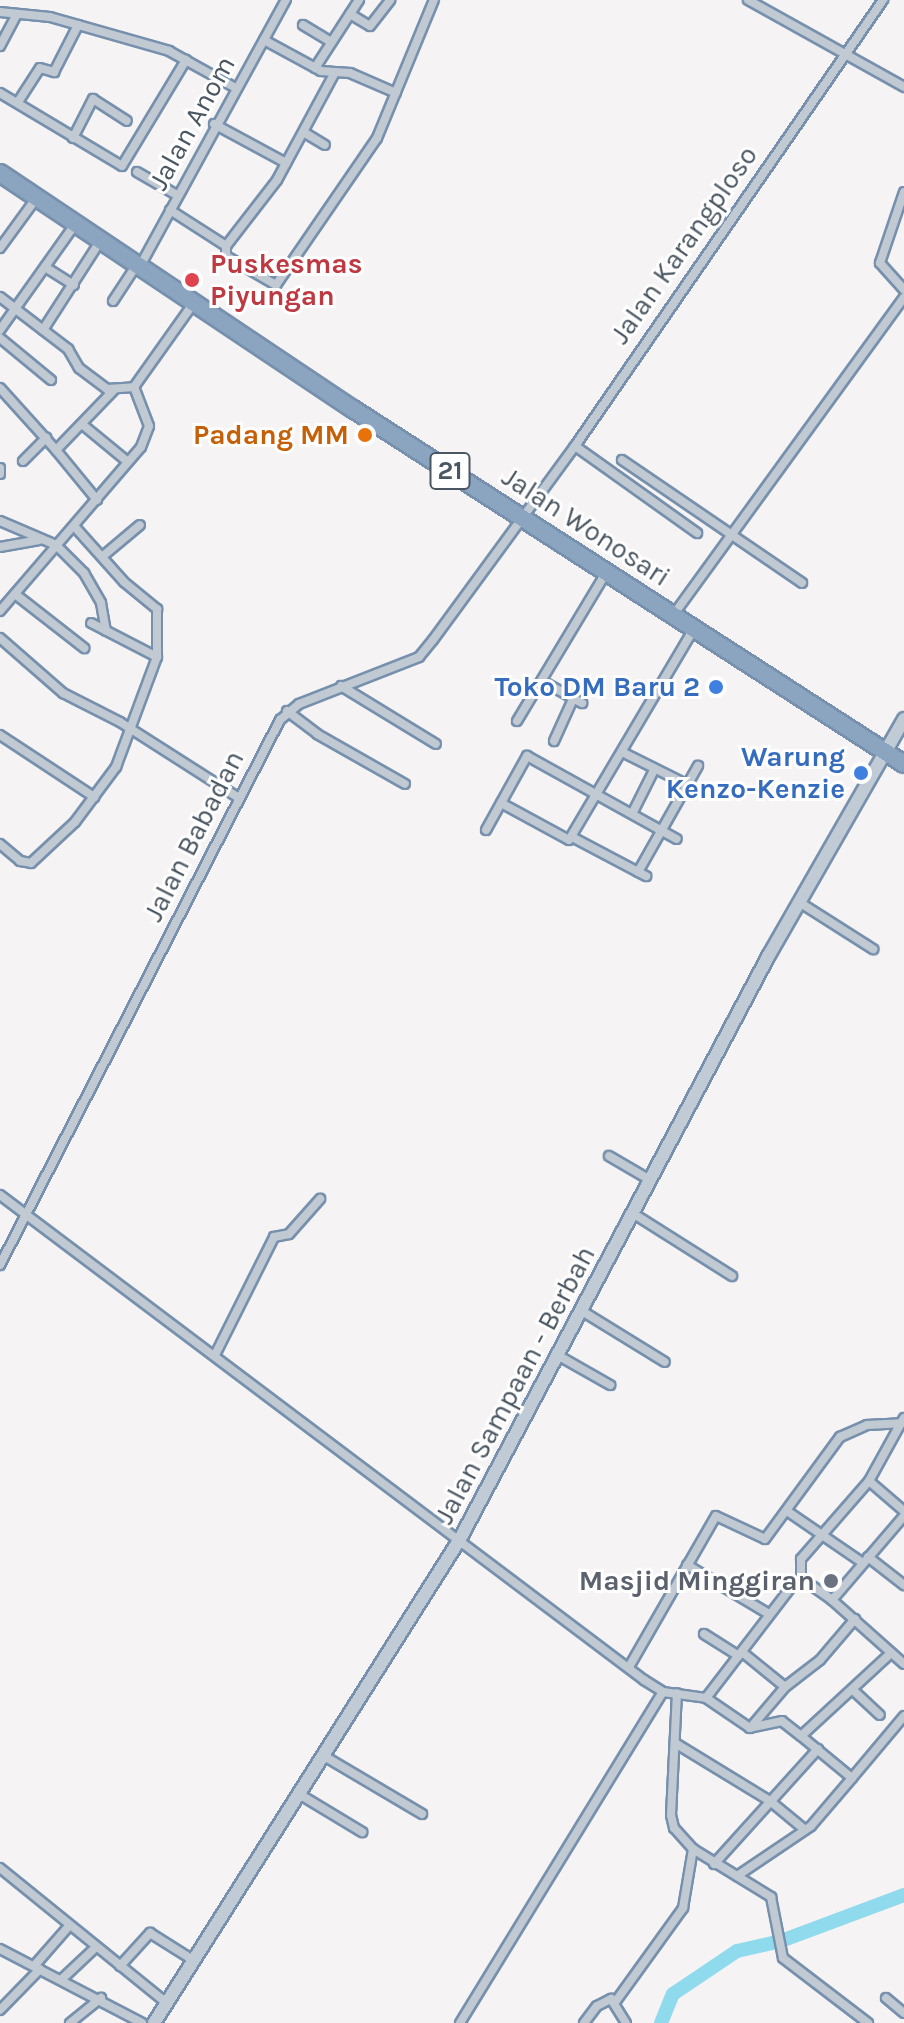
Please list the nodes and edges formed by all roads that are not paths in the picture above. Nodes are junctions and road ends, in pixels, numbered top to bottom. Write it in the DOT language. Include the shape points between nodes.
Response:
graph roads {
  1 [pos="286,0"];
  2 [pos="359,0"];
  3 [pos="390,0"];
  4 [pos="434,0"];
  5 [pos="748,0"];
  6 [pos="883,0"];
  7 [pos="0,12"];
  8 [pos="17,14"];
  9 [pos="350,14"];
  10 [pos="78,25"];
  11 [pos="303,25"];
  12 [pos="264,40"];
  13 [pos="330,41"];
  14 [pos="0,46"];
  15 [pos="846,54"];
  16 [pos="186,60"];
  17 [pos="315,68"];
  18 [pos="334,74"];
  19 [pos="234,87"];
  20 [pos="904,87"];
  21 [pos="0,93"];
  22 [pos="396,93"];
  23 [pos="18,102"];
  24 [pos="127,121"];
  25 [pos="214,124"];
  26 [pos="305,133"];
  27 [pos="73,138"];
  28 [pos="325,145"];
  29 [pos="286,163"];
  30 [pos="137,172"];
  31 [pos="0,173"];
  32 [pos="904,192"];
  33 [pos="177,195"];
  34 [pos="35,200"];
  35 [pos="170,210"];
  36 [pos="901,212"];
  37 [pos="74,226"];
  38 [pos="4,236"];
  39 [pos="99,243"];
  40 [pos="226,246"];
  41 [pos="0,248"];
  42 [pos="45,267"];
  43 [pos="138,267"];
  44 [pos="74,285"];
  45 [pos="904,290"];
  46 [pos="0,297"];
  47 [pos="904,298"];
  48 [pos="113,301"];
  49 [pos="193,304"];
  50 [pos="17,309"];
  51 [pos="0,330"];
  52 [pos="43,330"];
  53 [pos="0,338"];
  54 [pos="51,380"];
  55 [pos="134,387"];
  56 [pos="0,388"];
  57 [pos="113,391"];
  58 [pos="83,425"];
  59 [pos="46,438"];
  60 [pos="575,446"];
  61 [pos="56,450"];
  62 [pos="622,460"];
  63 [pos="23,461"];
  64 [pos="128,462"];
  65 [pos="97,500"];
  66 [pos="683,502"];
  67 [pos="522,517"];
  68 [pos="670,518"];
  69 [pos="0,521"];
  70 [pos="140,525"];
  71 [pos="74,526"];
  72 [pos="697,533"];
  73 [pos="733,536"];
  74 [pos="37,538"];
  75 [pos="0,545"];
  76 [pos="56,545"];
  77 [pos="103,556"];
  78 [pos="607,571"];
  79 [pos="802,583"];
  80 [pos="15,594"];
  81 [pos="0,611"];
  82 [pos="674,614"];
  83 [pos="91,623"];
  84 [pos="695,628"];
  85 [pos="106,631"];
  86 [pos="0,638"];
  87 [pos="84,648"];
  88 [pos="157,657"];
  89 [pos="542,681"];
  90 [pos="341,686"];
  91 [pos="287,711"];
  92 [pos="904,720"];
  93 [pos="517,721"];
  94 [pos="132,730"];
  95 [pos="0,735"];
  96 [pos="554,741"];
  97 [pos="436,744"];
  98 [pos="884,750"];
  99 [pos="622,752"];
  100 [pos="904,764"];
  101 [pos="698,766"];
  102 [pos="654,770"];
  103 [pos="405,784"];
  104 [pos="688,785"];
  105 [pos="598,794"];
  106 [pos="94,797"];
  107 [pos="239,798"];
  108 [pos="501,803"];
  109 [pos="633,812"];
  110 [pos="661,829"];
  111 [pos="486,830"];
  112 [pos="572,837"];
  113 [pos="677,839"];
  114 [pos="0,844"];
  115 [pos="799,902"];
  116 [pos="873,949"];
  117 [pos="609,1156"];
  118 [pos="650,1180"];
  119 [pos="0,1195"];
  120 [pos="320,1199"];
  121 [pos="26,1214"];
  122 [pos="634,1214"];
  123 [pos="0,1265"];
  124 [pos="732,1276"];
  125 [pos="582,1311"];
  126 [pos="215,1355"];
  127 [pos="559,1356"];
  128 [pos="665,1362"];
  129 [pos="610,1385"];
  130 [pos="902,1420"];
  131 [pos="869,1481"];
  132 [pos="787,1511"];
  133 [pos="904,1513"];
  134 [pos="894,1528"];
  135 [pos="904,1534"];
  136 [pos="820,1536"];
  137 [pos="460,1539"];
  138 [pos="865,1560"];
  139 [pos="687,1565"];
  140 [pos="801,1583"];
  141 [pos="904,1585"];
  142 [pos="832,1600"];
  143 [pos="769,1614"];
  144 [pos="855,1619"];
  145 [pos="704,1634"];
  146 [pos="891,1653"];
  147 [pos="740,1654"];
  148 [pos="904,1664"];
  149 [pos="629,1667"];
  150 [pos="785,1687"];
  151 [pos="854,1691"];
  152 [pos="663,1692"];
  153 [pos="677,1693"];
  154 [pos="706,1698"];
  155 [pos="880,1715"];
  156 [pos="904,1716"];
  157 [pos="750,1728"];
  158 [pos="801,1736"];
  159 [pos="675,1743"];
  160 [pos="818,1749"];
  161 [pos="324,1756"];
  162 [pos="852,1778"];
  163 [pos="299,1794"];
  164 [pos="770,1801"];
  165 [pos="422,1814"];
  166 [pos="805,1830"];
  167 [pos="362,1832"];
  168 [pos="693,1849"];
  169 [pos="714,1864"];
  170 [pos="0,1868"];
  171 [pos="737,1876"];
  172 [pos="69,1926"];
  173 [pos="95,1948"];
  174 [pos="0,1949"];
  175 [pos="193,1960"];
  176 [pos="120,1966"];
  177 [pos="37,1967"];
  178 [pos="62,1979"];
  179 [pos="101,1998"];
  180 [pos="886,1998"];
  181 [pos="616,2001"];
  182 [pos="167,2003"];
  183 [pos="0,2010"];
  184 [pos="904,2013"];
  185 [pos="70,2023"];
  186 [pos="142,2023"];
  187 [pos="154,2023"];
  188 [pos="460,2023"];
  189 [pos="584,2023"];
  190 [pos="626,2023"];
  191 [pos="868,2023"];
  1 -- 12 [label="street, Jalan Anom"];
  2 -- 9 [label="street"];
  3 -- 9 [label="street" via="370,26"];
  4 -- 22 [label="street"];
  5 -- 15 [label="street"];
  6 -- 15 [label="street, Jalan Karangploso"];
  7 -- 8 [label="street"];
  8 -- 10 [label="street"];
  8 -- 14 [label="street"];
  9 -- 13 [label="street"];
  10 -- 16 [label="street"];
  10 -- 23 [label="street" via="54,72 40,68"];
  11 -- 13 [label="street"];
  12 -- 17 [label="street"];
  12 -- 19 [label="street, Jalan Anom"];
  13 -- 17 [label="street"];
  15 -- 20 [label="street"];
  15 -- 60 [label="street, Jalan Karangploso"];
  16 -- 19 [label="street"];
  16 -- 27 [label="street" via="126,163 117,165"];
  17 -- 18 [label="street"];
  18 -- 22 [label="street" via="361,76"];
  18 -- 26 [label="street"];
  19 -- 25 [label="street, Jalan Anom"];
  21 -- 23 [label="street"];
  22 -- 40 [label="street" via="362,164 276,285 226,256"];
  23 -- 27 [label="street"];
  24 -- 27 [label="street" via="93,99"];
  25 -- 29 [label="street"];
  25 -- 33 [label="street, Jalan Anom"];
  26 -- 28 [label="street"];
  26 -- 29 [label="street"];
  29 -- 40 [label="street"];
  30 -- 33 [label="street"];
  31 -- 34 [label="highway, Jalan Wonosari / 21"];
  32 -- 36 [label="street"];
  33 -- 35 [label="street, Jalan Anom"];
  34 -- 37 [label="highway, Jalan Wonosari / 21"];
  34 -- 38 [label="street"];
  35 -- 40 [label="street"];
  35 -- 43 [label="street, Jalan Anom"];
  36 -- 45 [label="street" via="880,263"];
  37 -- 39 [label="highway, Jalan Wonosari / 21"];
  37 -- 42 [label="street"];
  38 -- 41 [label="street"];
  39 -- 43 [label="highway, Jalan Wonosari / 21"];
  39 -- 44 [label="street"];
  42 -- 44 [label="street"];
  42 -- 50 [label="street"];
  43 -- 48 [label="street, Jalan Anom"];
  43 -- 49 [label="highway, Jalan Wonosari / 21"];
  44 -- 52 [label="street"];
  46 -- 50 [label="street"];
  47 -- 73 [label="street"];
  49 -- 55 [label="street"];
  49 -- 67 [label="highway, Jalan Wonosari / 21"];
  50 -- 51 [label="street"];
  50 -- 52 [label="street"];
  52 -- 57 [label="street" via="68,349 79,368"];
  53 -- 54 [label="street"];
  55 -- 57 [label="street"];
  55 -- 64 [label="street" via="149,426"];
  56 -- 59 [label="street"];
  57 -- 58 [label="street"];
  58 -- 61 [label="street"];
  58 -- 64 [label="street"];
  59 -- 61 [label="street"];
  59 -- 63 [label="street"];
  60 -- 67 [label="street, Jalan Karangploso"];
  60 -- 68 [label="street"];
  61 -- 65 [label="street"];
  62 -- 66 [label="street"];
  64 -- 65 [label="street"];
  65 -- 71 [label="street"];
  66 -- 68 [label="street"];
  66 -- 73 [label="street"];
  67 -- 78 [label="highway, Jalan Wonosari / 21"];
  67 -- 90 [label="street" via="419,657"];
  68 -- 72 [label="street"];
  69 -- 74 [label="street"];
  70 -- 77 [label="street"];
  71 -- 76 [label="street"];
  71 -- 77 [label="street"];
  73 -- 79 [label="street"];
  73 -- 82 [label="street"];
  74 -- 75 [label="street"];
  74 -- 76 [label="street"];
  76 -- 80 [label="street"];
  76 -- 85 [label="street" via="94,587"];
  77 -- 88 [label="street" via="157,609"];
  78 -- 82 [label="highway, Jalan Wonosari / 21"];
  78 -- 89 [label="street"];
  80 -- 81 [label="street"];
  80 -- 87 [label="street"];
  82 -- 84 [label="highway, Jalan Wonosari / 21"];
  83 -- 85 [label="street"];
  84 -- 98 [label="highway, Jalan Wonosari / 21"];
  84 -- 99 [label="street"];
  85 -- 88 [label="street"];
  86 -- 94 [label="street" via="63,693"];
  88 -- 94 [label="street"];
  89 -- 93 [label="street"];
  89 -- 96 [label="street" via="577,701"];
  90 -- 91 [label="street"];
  90 -- 97 [label="street"];
  91 -- 103 [label="street"];
  91 -- 107 [label="street, Jalan Babadan"];
  92 -- 98 [label="main road, Jalan Sampaan - Berbah"];
  94 -- 106 [label="street" via="116,767"];
  94 -- 107 [label="street"];
  95 -- 106 [label="street"];
  98 -- 100 [label="highway, Jalan Wonosari / 21"];
  98 -- 115 [label="main road, Jalan Sampaan - Berbah"];
  99 -- 102 [label="street"];
  99 -- 105 [label="street"];
  101 -- 104 [label="street"];
  102 -- 104 [label="street"];
  102 -- 109 [label="street"];
  104 -- 110 [label="street"];
  105 -- 108 [label="street" via="527,756"];
  105 -- 109 [label="street"];
  105 -- 112 [label="street"];
  106 -- 114 [label="street" via="31,863 20,861"];
  107 -- 121 [label="street, Jalan Babadan"];
  108 -- 111 [label="street"];
  108 -- 112 [label="street" via="569,840"];
  109 -- 110 [label="street"];
  110 -- 112 [label="street" via="642,874"];
  110 -- 113 [label="street"];
  115 -- 116 [label="street"];
  115 -- 118 [label="main road, Jalan Sampaan - Berbah"];
  117 -- 118 [label="street"];
  118 -- 122 [label="main road, Jalan Sampaan - Berbah"];
  119 -- 121 [label="street"];
  120 -- 126 [label="street" via="289,1234 274,1237"];
  121 -- 123 [label="street, Jalan Babadan"];
  121 -- 126 [label="street"];
  122 -- 124 [label="street"];
  122 -- 125 [label="main road, Jalan Sampaan - Berbah"];
  125 -- 127 [label="main road, Jalan Sampaan - Berbah"];
  125 -- 128 [label="street"];
  126 -- 137 [label="street"];
  127 -- 129 [label="street"];
  127 -- 137 [label="main road, Jalan Sampaan - Berbah"];
  130 -- 131 [label="street"];
  130 -- 132 [label="street" via="867,1425 840,1437"];
  131 -- 133 [label="street"];
  131 -- 136 [label="street"];
  132 -- 136 [label="street"];
  132 -- 139 [label="street" via="765,1539 716,1516"];
  133 -- 134 [label="street"];
  134 -- 135 [label="street"];
  134 -- 138 [label="street"];
  136 -- 138 [label="street"];
  136 -- 140 [label="street" via="801,1559"];
  137 -- 149 [label="street"];
  137 -- 161 [label="main road, Jalan Sampaan - Berbah"];
  138 -- 141 [label="street"];
  138 -- 142 [label="street"];
  139 -- 143 [label="street"];
  139 -- 149 [label="street"];
  140 -- 142 [label="street"];
  140 -- 143 [label="street" via="792,1586"];
  142 -- 144 [label="street"];
  143 -- 147 [label="street"];
  144 -- 146 [label="street"];
  144 -- 150 [label="street" via="820,1660"];
  145 -- 147 [label="street"];
  146 -- 148 [label="street"];
  146 -- 151 [label="street"];
  147 -- 150 [label="street"];
  147 -- 154 [label="street"];
  149 -- 152 [label="street"];
  150 -- 157 [label="street"];
  151 -- 155 [label="street"];
  151 -- 158 [label="street"];
  152 -- 153 [label="street"];
  152 -- 188 [label="street"];
  153 -- 154 [label="street"];
  153 -- 159 [label="street"];
  154 -- 157 [label="street"];
  156 -- 162 [label="street"];
  157 -- 158 [label="street" via="782,1721"];
  158 -- 160 [label="street"];
  159 -- 164 [label="street"];
  159 -- 168 [label="street" via="672,1822"];
  160 -- 162 [label="street"];
  160 -- 164 [label="street"];
  161 -- 163 [label="main road, Jalan Sampaan - Berbah"];
  161 -- 165 [label="street"];
  162 -- 166 [label="street"];
  163 -- 167 [label="street"];
  163 -- 175 [label="main road, Jalan Sampaan - Berbah"];
  164 -- 166 [label="street"];
  164 -- 169 [label="street"];
  166 -- 171 [label="street"];
  168 -- 169 [label="street"];
  168 -- 181 [label="street" via="680,1917"];
  169 -- 171 [label="street"];
  170 -- 172 [label="street"];
  171 -- 191 [label="street" via="771,1897 777,1907 783,1958"];
  172 -- 173 [label="street"];
  172 -- 177 [label="street"];
  173 -- 176 [label="street"];
  173 -- 178 [label="street"];
  174 -- 177 [label="street"];
  175 -- 176 [label="street" via="150,1933"];
  175 -- 182 [label="main road, Jalan Sampaan - Berbah"];
  176 -- 182 [label="street"];
  177 -- 178 [label="street"];
  177 -- 183 [label="street"];
  178 -- 179 [label="street"];
  179 -- 185 [label="street"];
  179 -- 186 [label="street"];
  180 -- 184 [label="street"];
  181 -- 189 [label="street" via="597,2006"];
  181 -- 190 [label="street"];
  182 -- 187 [label="main road, Jalan Sampaan - Berbah"];
}
